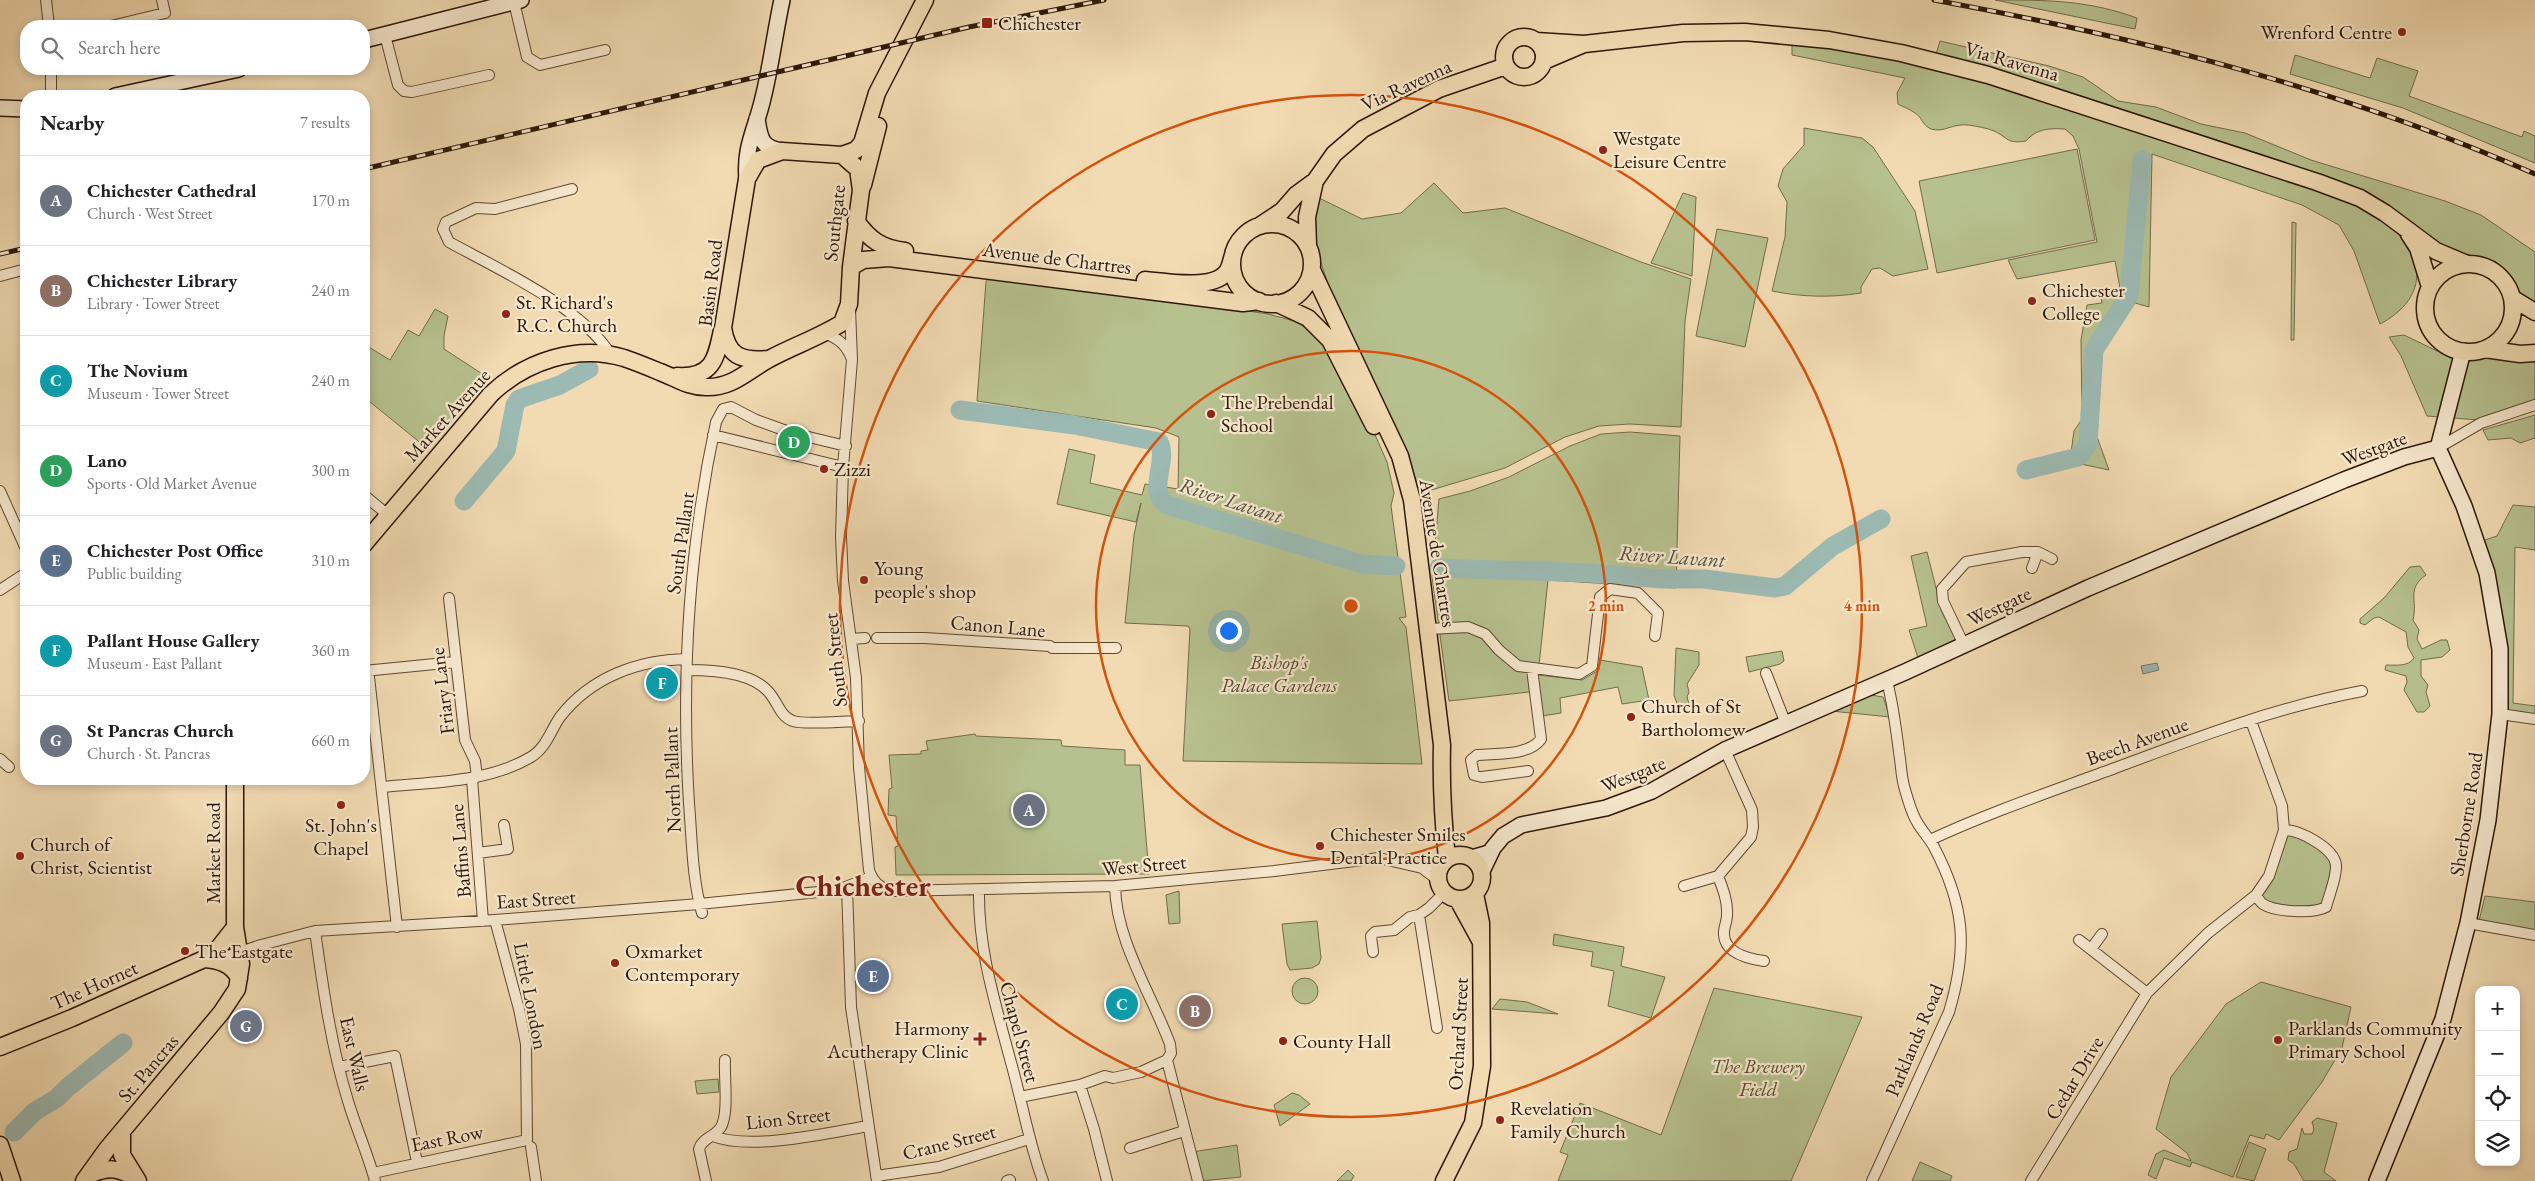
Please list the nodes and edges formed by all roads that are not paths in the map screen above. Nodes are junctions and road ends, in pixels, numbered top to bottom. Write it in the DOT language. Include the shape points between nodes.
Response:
graph roads {
  1 [pos="46,0"];
  2 [pos="162,0"];
  3 [pos="782,0"];
  4 [pos="925,0"];
  5 [pos="518,1"];
  6 [pos="48,20"];
  7 [pos="136,20"];
  8 [pos="385,35"];
  9 [pos="370,39"];
  10 [pos="1536,41"];
  11 [pos="1584,44"];
  12 [pos="605,50"];
  13 [pos="1544,61"];
  14 [pos="1506,66"];
  15 [pos="51,75"];
  16 [pos="211,75"];
  17 [pos="489,75"];
  18 [pos="887,75"];
  19 [pos="51,90"];
  20 [pos="143,90"];
  21 [pos="0,108"];
  22 [pos="20,110"];
  23 [pos="757,119"];
  24 [pos="782,151"];
  25 [pos="842,155"];
  26 [pos="747,179"];
  27 [pos="1315,181"];
  28 [pos="572,189"];
  29 [pos="861,190"];
  30 [pos="856,221"];
  31 [pos="1261,225"];
  32 [pos="2406,230"];
  33 [pos="1308,245"];
  34 [pos="1233,255"];
  35 [pos="2467,264"];
  36 [pos="851,267"];
  37 [pos="1312,270"];
  38 [pos="20,271"];
  39 [pos="0,276"];
  40 [pos="2430,287"];
  41 [pos="2512,298"];
  42 [pos="1259,301"];
  43 [pos="1276,303"];
  44 [pos="849,304"];
  45 [pos="2535,312"];
  46 [pos="723,328"];
  47 [pos="824,333"];
  48 [pos="2485,349"];
  49 [pos="2463,351"];
  50 [pos="2535,352"];
  51 [pos="611,355"];
  52 [pos="768,359"];
  53 [pos="852,360"];
  54 [pos="673,376"];
  55 [pos="2535,405"];
  56 [pos="713,436"];
  57 [pos="846,442"];
  58 [pos="2438,448"];
  59 [pos="843,467"];
  60 [pos="0,491"];
  61 [pos="370,500"];
  62 [pos="388,515"];
  63 [pos="20,535"];
  64 [pos="370,537"];
  65 [pos="2038,552"];
  66 [pos="2052,559"];
  67 [pos="2032,568"];
  68 [pos="20,578"];
  69 [pos="0,590"];
  70 [pos="449,598"];
  71 [pos="1429,629"];
  72 [pos="1655,636"];
  73 [pos="852,638"];
  74 [pos="865,638"];
  75 [pos="876,638"];
  76 [pos="1964,645"];
  77 [pos="1116,648"];
  78 [pos="687,659"];
  79 [pos="456,662"];
  80 [pos="1532,669"];
  81 [pos="370,670"];
  82 [pos="688,670"];
  83 [pos="1766,673"];
  84 [pos="1886,681"];
  85 [pos="370,685"];
  86 [pos="2362,691"];
  87 [pos="2500,714"];
  88 [pos="2535,719"];
  89 [pos="859,721"];
  90 [pos="2251,721"];
  91 [pos="1786,724"];
  92 [pos="1725,750"];
  93 [pos="0,758"];
  94 [pos="9,767"];
  95 [pos="1528,771"];
  96 [pos="1441,773"];
  97 [pos="475,778"];
  98 [pos="235,785"];
  99 [pos="383,787"];
  100 [pos="1444,804"];
  101 [pos="504,825"];
  102 [pos="2284,830"];
  103 [pos="1930,840"];
  104 [pos="478,853"];
  105 [pos="1473,862"];
  106 [pos="1422,868"];
  107 [pos="1718,876"];
  108 [pos="871,877"];
  109 [pos="1446,879"];
  110 [pos="1115,886"];
  111 [pos="1684,886"];
  112 [pos="847,887"];
  113 [pos="979,890"];
  114 [pos="1475,894"];
  115 [pos="2256,895"];
  116 [pos="701,908"];
  117 [pos="1419,915"];
  118 [pos="496,920"];
  119 [pos="483,921"];
  120 [pos="2468,923"];
  121 [pos="235,926"];
  122 [pos="397,927"];
  123 [pos="315,931"];
  124 [pos="2102,934"];
  125 [pos="2535,935"];
  126 [pos="2079,940"];
  127 [pos="1481,942"];
  128 [pos="2091,949"];
  129 [pos="240,952"];
  130 [pos="1373,952"];
  131 [pos="210,959"];
  132 [pos="1764,962"];
  133 [pos="239,978"];
  134 [pos="2147,993"];
  135 [pos="1437,1028"];
  136 [pos="0,1047"];
  137 [pos="726,1060"];
  138 [pos="1167,1060"];
  139 [pos="339,1066"];
  140 [pos="1080,1085"];
  141 [pos="1020,1097"];
  142 [pos="868,1126"];
  143 [pos="122,1131"];
  144 [pos="1184,1131"];
  145 [pos="713,1136"];
  146 [pos="1029,1139"];
  147 [pos="529,1143"];
  148 [pos="0,1145"];
  149 [pos="1130,1148"];
  150 [pos="417,1162"];
  151 [pos="374,1177"];
  152 [pos="87,1178"];
  153 [pos="136,1179"];
  154 [pos="876,1179"];
  155 [pos="12,1181"];
  156 [pos="536,1181"];
  157 [pos="706,1181"];
  158 [pos="1043,1181"];
  159 [pos="1106,1181"];
  160 [pos="1198,1181"];
  161 [pos="1444,1181"];
  162 [pos="1872,1181"];
  163 [pos="2031,1181"];
  164 [pos="2377,1181"];
  1 -- 6 [label="street"];
  2 -- 7 [label="street" via="165,13"];
  3 -- 23 [label="street"];
  4 -- 18 [label="main road"];
  5 -- 8 [label="street"];
  5 -- 12 [label="street" via="528,57 540,64"];
  8 -- 9 [label="street"];
  8 -- 17 [label="street" via="398,85 404,91"];
  10 -- 11 [label="main road, Via Ravenna"];
  10 -- 13 [label="main road" via="1543,50"];
  10 -- 14 [label="main road" via="1525,37 1513,40 1504,55"];
  11 -- 13 [label="main road, Via Ravenna"];
  11 -- 32 [label="main road, Via Ravenna" via="1682,33 1745,32 1828,40 1901,53 1988,75 2317,182 2360,198"];
  13 -- 14 [label="main road" via="1538,72 1526,77 1515,75"];
  14 -- 27 [label="main road, Via Ravenna" via="1439,89 1363,129 1334,154"];
  15 -- 19 [label="street"];
  16 -- 20 [label="street"];
  18 -- 25 [label="main road" via="877,93 862,143 856,150"];
  18 -- 29 [label="main road"];
  21 -- 22 [label="street"];
  23 -- 24 [label="street, Southgate" via="764,144"];
  23 -- 26 [label="street" via="746,162"];
  24 -- 25 [label="main road, Southgate"];
  24 -- 26 [label="main road, Southgate" via="758,160"];
  25 -- 29 [label="main road, Southgate" via="858,169"];
  26 -- 46 [label="main road, Basin Road"];
  27 -- 31 [label="main road, Via Ravenna"];
  27 -- 33 [label="main road, Via Ravenna" via="1309,202"];
  28 -- 51 [label="street" via="495,209 471,210 446,222 443,229 449,242 570,312 604,343"];
  29 -- 30 [label="main road, Southgate"];
  30 -- 34 [label="main road, Avenue de Chartres" via="872,242 893,250 1176,283 1219,279 1227,272"];
  30 -- 36 [label="main road, Southgate"];
  31 -- 33 [label="main road" via="1288,227"];
  31 -- 34 [label="main road" via="1245,234"];
  32 -- 35 [label="main road, Via Ravenna" via="2436,251"];
  32 -- 40 [label="main road, Via Ravenna" via="2418,248"];
  33 -- 37 [label="main road"];
  34 -- 42 [label="main road" via="1235,278 1248,296"];
  35 -- 40 [label="main road" via="2446,271"];
  35 -- 41 [label="main road" via="2491,269 2508,286"];
  36 -- 42 [label="main road, Avenue de Chartres" via="863,260 889,258 1243,303"];
  36 -- 44 [label="main road, Southgate"];
  37 -- 43 [label="main road" via="1303,289 1291,299"];
  37 -- 71 [label="main road, Avenue de Chartres" via="1400,456 1416,520"];
  38 -- 39 [label="street"];
  40 -- 49 [label="main road" via="2425,309 2432,332 2451,348"];
  41 -- 45 [label="main road"];
  41 -- 48 [label="main road" via="2514,311 2508,328 2496,343"];
  42 -- 43 [label="main road"];
  43 -- 96 [label="main road, Avenue de Chartres" via="1308,318 1330,340 1390,460 1405,522 1432,746"];
  44 -- 47 [label="main road, Southgate" via="842,323"];
  44 -- 53 [label="street, Southgate"];
  46 -- 52 [label="main road, Basin Road" via="725,342 737,356 746,360"];
  46 -- 54 [label="main road" via="718,352 704,373 692,377"];
  47 -- 52 [label="main road, Southgate"];
  47 -- 53 [label="street" via="846,346"];
  48 -- 49 [label="main road"];
  48 -- 50 [label="main road" via="2520,354"];
  49 -- 58 [label="street"];
  51 -- 54 [label="main road, Market Avenue"];
  51 -- 62 [label="main road, Market Avenue" via="555,357 504,381"];
  52 -- 54 [label="main road, Southgate" via="731,383 708,388 688,386"];
  53 -- 57 [label="street, Southgate"];
  55 -- 58 [label="street, Westgate" via="2481,423"];
  56 -- 57 [label="street, South Pallant" via="723,409 731,407 756,420 792,432"];
  56 -- 59 [label="street"];
  56 -- 78 [label="street, South Pallant" via="693,552"];
  57 -- 59 [label="street, South Street"];
  58 -- 76 [label="street, Westgate" via="2404,456 2344,480 2096,584"];
  58 -- 87 [label="street, Sherborne Road" via="2464,506 2488,573 2500,649"];
  59 -- 73 [label="street, South Street" via="842,554"];
  60 -- 63 [label="street"];
  61 -- 62 [label="street"];
  62 -- 64 [label="main road, Market Avenue"];
  65 -- 66 [label="street"];
  65 -- 67 [label="street"];
  65 -- 76 [label="street" via="1966,562 1942,589 1943,601"];
  68 -- 69 [label="street"];
  70 -- 79 [label="street, Friary Lane"];
  71 -- 80 [label="street" via="1468,627 1485,634 1518,666"];
  71 -- 96 [label="main road, Avenue de Chartres" via="1442,745"];
  72 -- 80 [label="street" via="1658,613 1638,593 1610,589 1600,597 1592,666 1579,674"];
  73 -- 74 [label="street"];
  73 -- 89 [label="street, South Street"];
  75 -- 77 [label="street, Canon Lane" via="925,638 1052,648"];
  76 -- 84 [label="street, Westgate"];
  78 -- 82 [label="street, South Pallant"];
  78 -- 97 [label="street" via="642,664 615,673 572,703 533,756"];
  79 -- 81 [label="street"];
  79 -- 97 [label="street, Friary Lane" via="465,740 475,762"];
  80 -- 95 [label="street" via="1541,739 1528,750 1477,754 1472,760 1474,775 1482,777"];
  82 -- 89 [label="street" via="750,679 770,693 783,715 793,722"];
  82 -- 116 [label="street, North Pallant" via="686,757"];
  83 -- 91 [label="street"];
  84 -- 91 [label="street, Westgate"];
  84 -- 103 [label="street, Parklands Road" via="1893,704 1903,784 1916,821"];
  85 -- 99 [label="street"];
  86 -- 90 [label="street, Beech Avenue"];
  87 -- 88 [label="street"];
  87 -- 120 [label="street, Sherborne Road" via="2488,820"];
  89 -- 108 [label="street, South Street" via="859,767"];
  90 -- 102 [label="street, Cedar Drive" via="2280,799"];
  90 -- 103 [label="street, Beech Avenue" via="2047,793"];
  91 -- 92 [label="street, Westgate"];
  92 -- 105 [label="street, Westgate" via="1652,791 1587,813 1521,825 1503,836 1490,853"];
  92 -- 107 [label="street" via="1752,810 1754,827 1747,844"];
  93 -- 94 [label="street"];
  96 -- 100 [label="main road, Avenue de Chartres"];
  97 -- 99 [label="street"];
  97 -- 104 [label="street, Baffins Lane"];
  98 -- 121 [label="main road, Market Road"];
  99 -- 122 [label="street"];
  100 -- 105 [label="main road, Avenue de Chartres" via="1455,839"];
  100 -- 109 [label="main road, Avenue de Chartres"];
  101 -- 104 [label="street" via="508,849"];
  102 -- 115 [label="street, Cedar Drive" via="2268,876"];
  102 -- 115 [label="street" via="2304,833 2333,857 2336,866 2326,907 2318,911 2275,909 2262,904"];
  103 -- 162 [label="street, Parklands Road" via="1956,896 1961,920 1957,987 1950,1012"];
  104 -- 119 [label="street, Baffins Lane"];
  105 -- 109 [label="main road"];
  105 -- 114 [label="main road" via="1482,883"];
  106 -- 109 [label="street, West Street"];
  106 -- 109 [label="street, West Street"];
  106 -- 110 [label="street, West Street" via="1379,858"];
  107 -- 111 [label="street"];
  107 -- 132 [label="street" via="1726,897 1724,936 1727,944 1744,958"];
  108 -- 112 [label="street, East Street"];
  108 -- 113 [label="street, West Street" via="883,889 895,891"];
  109 -- 114 [label="main road" via="1470,898"];
  109 -- 117 [label="street"];
  109 -- 127 [label="main road, Orchard Street"];
  110 -- 113 [label="street, West Street"];
  110 -- 138 [label="street" via="1127,941 1170,1044 1171,1053"];
  112 -- 116 [label="street, East Street"];
  112 -- 142 [label="street" via="851,1007"];
  113 -- 141 [label="street, Chapel Street" via="986,970"];
  114 -- 127 [label="main road, Orchard Street"];
  115 -- 134 [label="street, Cedar Drive" via="2208,933"];
  116 -- 118 [label="street, East Street"];
  117 -- 130 [label="street" via="1410,917 1394,930 1375,932 1371,936"];
  117 -- 135 [label="street"];
  118 -- 119 [label="street, East Street"];
  118 -- 147 [label="street, Little London" via="526,1044"];
  119 -- 122 [label="street, East Street"];
  120 -- 125 [label="street"];
  120 -- 164 [label="street, Sherborne Road" via="2442,1019"];
  121 -- 129 [label="main road, Market Road"];
  121 -- 131 [label="main road"];
  122 -- 123 [label="street, East Street"];
  123 -- 129 [label="street, East Street"];
  123 -- 139 [label="street, East Walls"];
  124 -- 128 [label="street"];
  126 -- 128 [label="street"];
  127 -- 161 [label="main road, Orchard Street" via="1484,992 1482,1066 1473,1122"];
  128 -- 134 [label="street"];
  129 -- 131 [label="street, The Hornet"];
  129 -- 133 [label="main road, St. Pancras"];
  131 -- 133 [label="main road" via="231,967"];
  131 -- 136 [label="main road, The Hornet"];
  133 -- 143 [label="main road, St. Pancras" via="230,1001"];
  134 -- 163 [label="street, Cedar Drive"];
  137 -- 145 [label="street" via="723,1123"];
  138 -- 140 [label="street" via="1141,1072 1113,1078 1106,1076"];
  138 -- 144 [label="street"];
  139 -- 150 [label="street" via="395,1056"];
  139 -- 151 [label="street, East Walls"];
  140 -- 141 [label="street"];
  140 -- 159 [label="street"];
  141 -- 146 [label="street, Chapel Street"];
  142 -- 145 [label="street, Lion Street" via="789,1139 725,1141"];
  142 -- 154 [label="street"];
  143 -- 152 [label="main road, St. Pancras"];
  143 -- 153 [label="main road" via="122,1155"];
  144 -- 149 [label="street"];
  144 -- 160 [label="street"];
  145 -- 157 [label="street" via="699,1148"];
  146 -- 154 [label="street, Crane Street" via="939,1167"];
  146 -- 158 [label="street, Chapel Street"];
  147 -- 150 [label="street, East Row"];
  147 -- 156 [label="street, Little London"];
  148 -- 155 [label="main road"];
  150 -- 151 [label="street, East Row"];
  152 -- 153 [label="main road" via="114,1168"];
}
